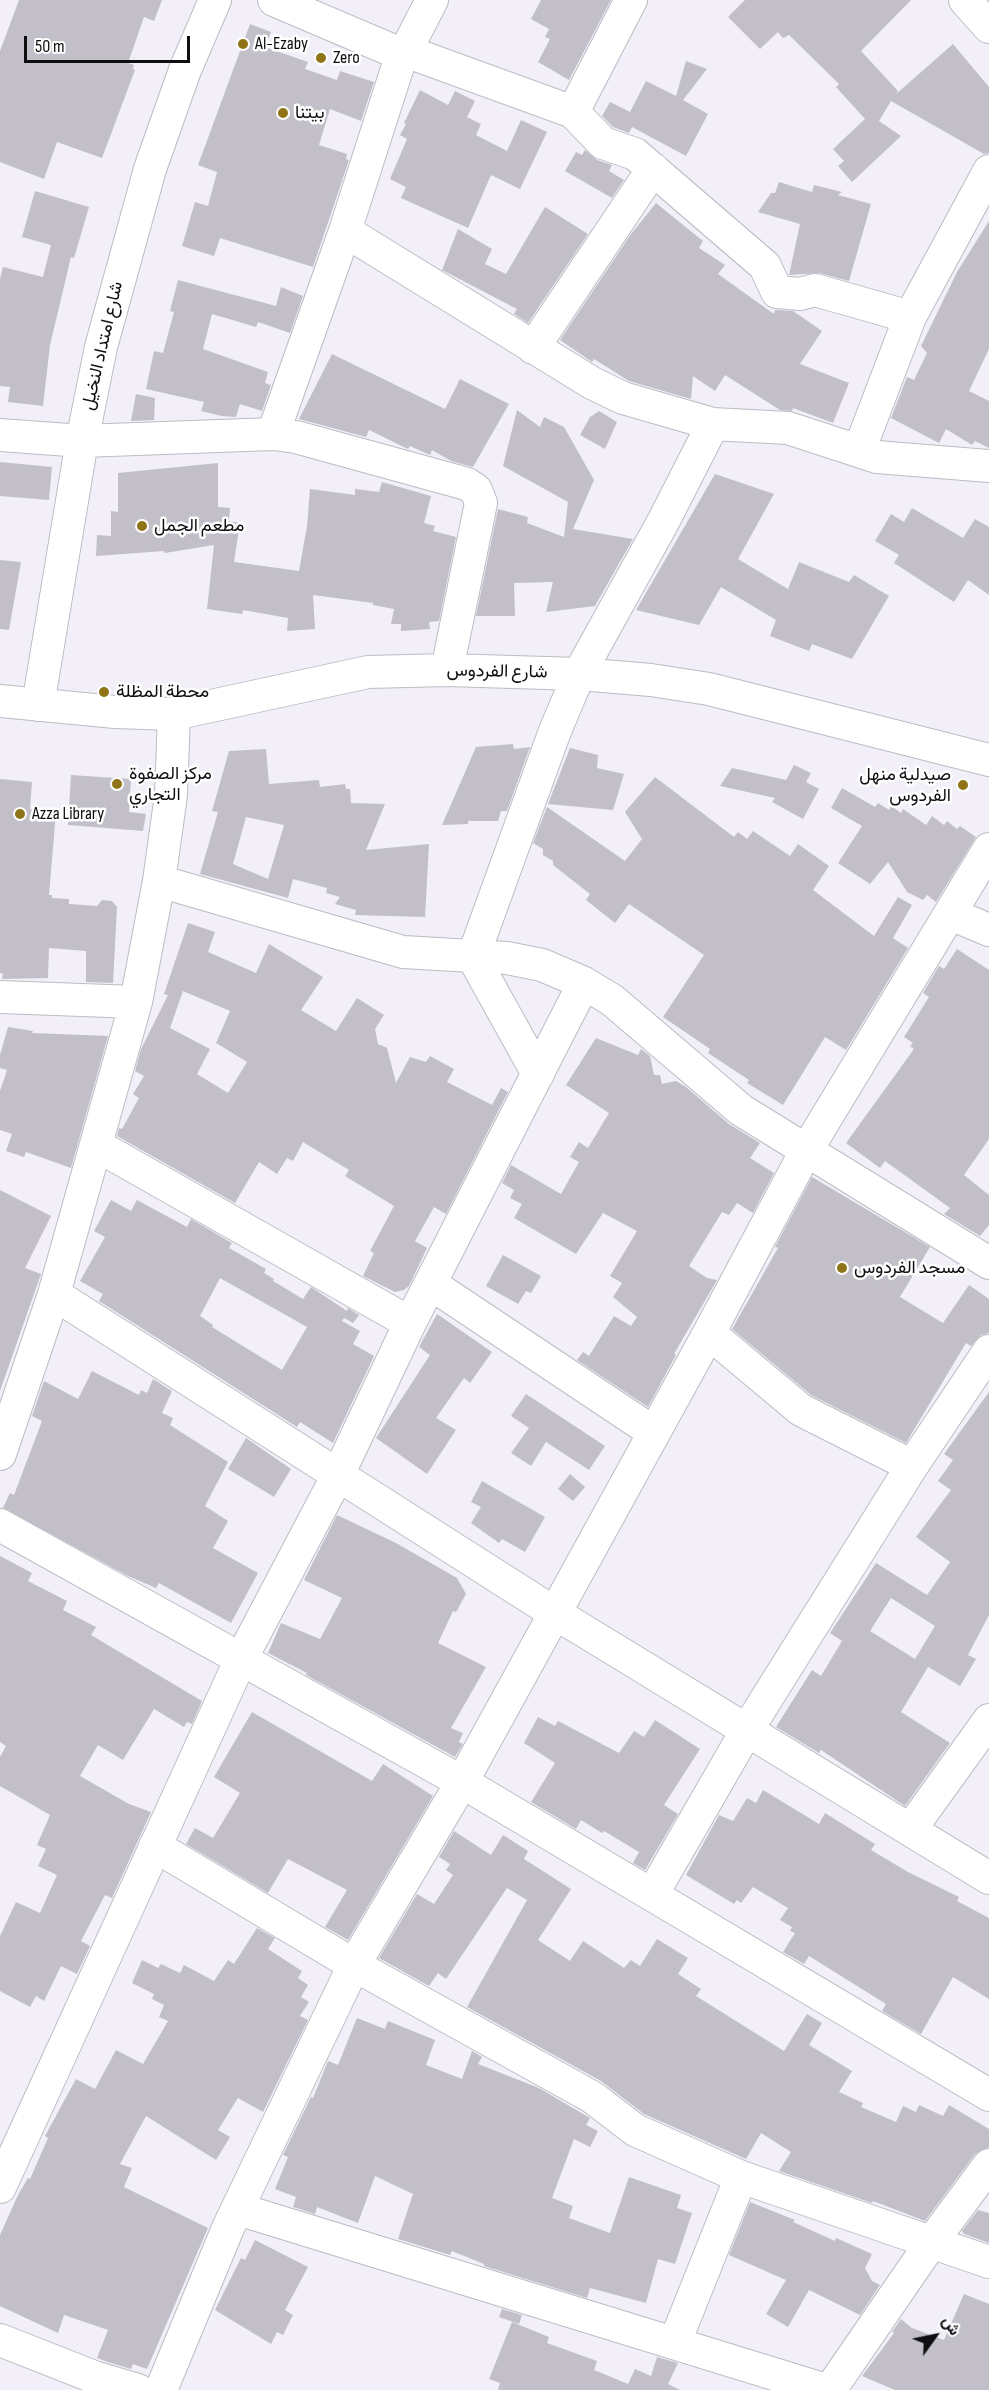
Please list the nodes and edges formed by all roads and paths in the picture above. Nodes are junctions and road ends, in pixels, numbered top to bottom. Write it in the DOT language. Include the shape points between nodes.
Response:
graph roads {
  1 [pos="215,0"];
  2 [pos="274,0"];
  3 [pos="432,0"];
  4 [pos="631,0"];
  5 [pos="964,0"];
  6 [pos="989,27"];
  7 [pos="408,52"];
  8 [pos="573,112"];
  9 [pos="653,170"];
  10 [pos="989,171"];
  11 [pos="345,231"];
  12 [pos="910,317"];
  13 [pos="534,348"];
  14 [pos="713,424"];
  15 [pos="273,434"];
  16 [pos="0,435"];
  17 [pos="82,441"];
  18 [pos="859,451"];
  19 [pos="989,466"];
  20 [pos="447,670"];
  21 [pos="579,674"];
  22 [pos="0,701"];
  23 [pos="38,705"];
  24 [pos="174,714"];
  25 [pos="989,760"];
  26 [pos="989,849"];
  27 [pos="159,881"];
  28 [pos="951,914"];
  29 [pos="989,930"];
  30 [pos="473,957"];
  31 [pos="584,983"];
  32 [pos="0,997"];
  33 [pos="136,1002"];
  34 [pos="538,1074"];
  35 [pos="96,1145"];
  36 [pos="806,1151"];
  37 [pos="985,1253"];
  38 [pos="430,1284"];
  39 [pos="54,1294"];
  40 [pos="410,1323"];
  41 [pos="709,1334"];
  42 [pos="989,1351"];
  43 [pos="653,1432"];
  44 [pos="0,1454"];
  45 [pos="912,1466"];
  46 [pos="338,1475"];
  47 [pos="0,1525"];
  48 [pos="553,1612"];
  49 [pos="240,1661"];
  50 [pos="989,1720"];
  51 [pos="747,1730"];
  52 [pos="462,1782"];
  53 [pos="910,1830"];
  54 [pos="155,1846"];
  55 [pos="989,1878"];
  56 [pos="653,1893"];
  57 [pos="354,1965"];
  58 [pos="989,2095"];
  59 [pos="989,2165"];
  60 [pos="741,2177"];
  61 [pos="0,2187"];
  62 [pos="238,2209"];
  63 [pos="931,2243"];
  64 [pos="989,2262"];
  65 [pos="0,2340"];
  66 [pos="675,2342"];
  67 [pos="754,2380"];
  68 [pos="138,2390"];
  69 [pos="161,2390"];
  70 [pos="826,2390"];
  71 [pos="830,2390"];
  1 -- 17 [label="street, شارع امتداد النخيل" via="184,70 147,180 101,347"];
  2 -- 7 [label="street" via="396,52"];
  3 -- 7 [label="street"];
  4 -- 8 [label="street"];
  5 -- 6 [label="street"];
  7 -- 8 [label="street"];
  7 -- 11 [label="street" via="398,66"];
  8 -- 9 [label="street" via="603,143 634,154"];
  9 -- 12 [label="street" via="765,266 777,292 800,294 815,290"];
  9 -- 13 [label="street"];
  10 -- 12 [label="street"];
  11 -- 13 [label="street"];
  11 -- 15 [label="street"];
  12 -- 18 [label="street"];
  13 -- 14 [label="street" via="623,398"];
  14 -- 18 [label="street" via="788,428"];
  14 -- 21 [label="street"];
  15 -- 17 [label="street"];
  15 -- 20 [label="street" via="467,484 476,490 481,503"];
  16 -- 17 [label="street"];
  17 -- 23 [label="street, شارع امتداد النخيل"];
  18 -- 19 [label="street" via="900,460"];
  20 -- 21 [label="street, شارع الفردوس"];
  20 -- 24 [label="street, شارع الفردوس" via="368,672"];
  21 -- 25 [label="street, شارع الفردوس" via="709,689"];
  21 -- 30 [label="street"];
  22 -- 23 [label="street, شارع الفردوس"];
  23 -- 24 [label="street, شارع الفردوس"];
  24 -- 27 [label="street" via="171,795"];
  26 -- 28 [label="street"];
  27 -- 30 [label="street" via="404,952"];
  27 -- 33 [label="street"];
  28 -- 29 [label="street"];
  28 -- 36 [label="street"];
  30 -- 31 [label="street" via="542,965"];
  30 -- 34 [label="street"];
  31 -- 34 [label="street"];
  31 -- 36 [label="street" via="612,1000 741,1110"];
  32 -- 33 [label="street"];
  33 -- 35 [label="street"];
  34 -- 38 [label="street"];
  35 -- 39 [label="street"];
  35 -- 40 [label="street"];
  36 -- 37 [label="street"];
  36 -- 41 [label="street"];
  38 -- 40 [label="street"];
  38 -- 43 [label="street"];
  39 -- 44 [label="street"];
  39 -- 46 [label="street"];
  40 -- 46 [label="street"];
  41 -- 43 [label="street"];
  41 -- 45 [label="street" via="801,1410"];
  42 -- 45 [label="street"];
  43 -- 48 [label="street"];
  45 -- 51 [label="street"];
  46 -- 48 [label="street"];
  46 -- 49 [label="street"];
  47 -- 49 [label="street"];
  48 -- 51 [label="street"];
  48 -- 52 [label="street"];
  49 -- 52 [label="street"];
  49 -- 54 [label="street"];
  50 -- 53 [label="street"];
  51 -- 53 [label="street"];
  51 -- 56 [label="street"];
  52 -- 56 [label="street"];
  52 -- 57 [label="street"];
  53 -- 55 [label="street"];
  54 -- 57 [label="street"];
  54 -- 61 [label="street"];
  56 -- 58 [label="street"];
  57 -- 60 [label="street" via="592,2097 635,2130"];
  57 -- 62 [label="street"];
  59 -- 63 [label="street"];
  60 -- 63 [label="street"];
  60 -- 66 [label="street"];
  62 -- 66 [label="street"];
  62 -- 69 [label="street"];
  63 -- 64 [label="street"];
  63 -- 71 [label="street"];
  65 -- 68 [label="street"];
  66 -- 67 [label="street"];
  67 -- 70 [label="street"];
}
